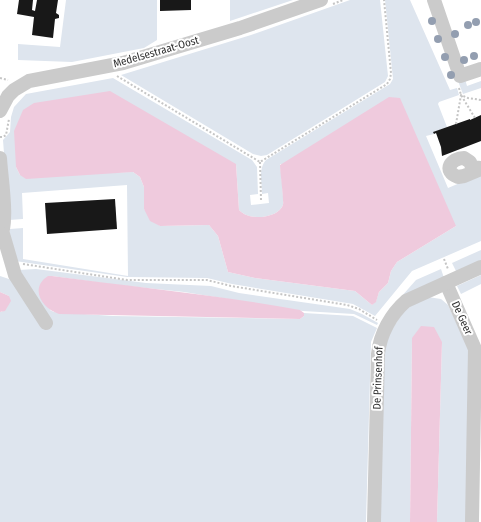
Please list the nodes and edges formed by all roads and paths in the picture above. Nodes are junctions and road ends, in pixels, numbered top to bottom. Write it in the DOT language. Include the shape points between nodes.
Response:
graph roads {
  1 [pos="322,0"];
  2 [pos="384,0"];
  3 [pos="434,0"];
  4 [pos="481,69"];
  5 [pos="115,75"];
  6 [pos="8,83"];
  7 [pos="481,100"];
  8 [pos="5,113"];
  9 [pos="456,124"];
  10 [pos="0,137"];
  11 [pos="0,158"];
  12 [pos="260,162"];
  13 [pos="261,200"];
  14 [pos="1,236"];
  15 [pos="481,268"];
  16 [pos="8,269"];
  17 [pos="446,283"];
  18 [pos="46,323"];
  19 [pos="386,327"];
  20 [pos="374,522"];
  21 [pos="472,522"];
  1 -- 6 [label="street, Medelsestraat-Oost" via="123,63"];
  2 -- 12 [label="path" via="390,79 386,84"];
  3 -- 4 [label="street" via="460,76"];
  5 -- 12 [label="path"];
  6 -- 8 [label="street, Medelsestraat-Oost"];
  7 -- 9 [label="path" via="461,94"];
  8 -- 10 [label="path" via="6,135"];
  11 -- 14 [label="street" via="4,219"];
  12 -- 13 [label="path"];
  14 -- 16 [label="street"];
  15 -- 17 [label="street, De Prinsenhof"];
  16 -- 18 [label="street"];
  16 -- 19 [label="path" via="127,280 207,280 347,305 359,309"];
  17 -- 19 [label="street, De Prinsenhof" via="406,301"];
  17 -- 21 [label="street, De Geer" via="475,349"];
  19 -- 20 [label="street, De Prinsenhof" via="379,341 378,354"];
}
